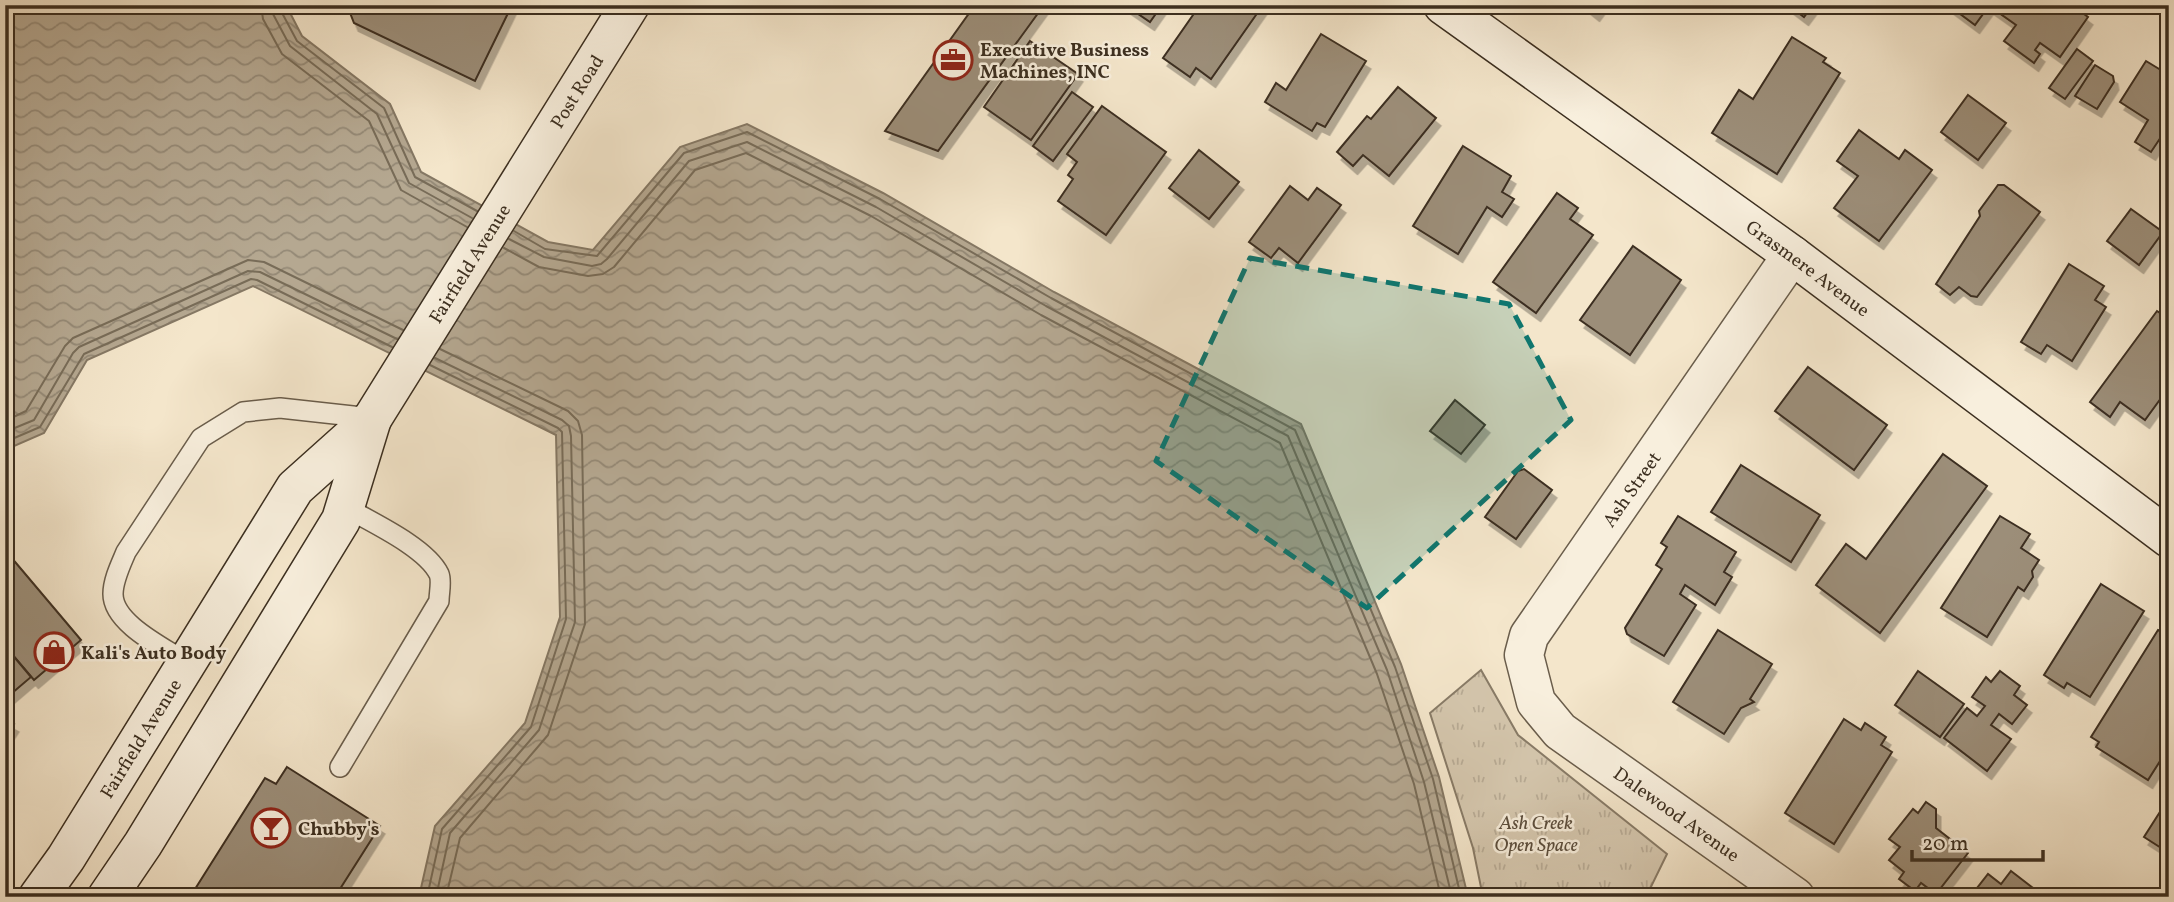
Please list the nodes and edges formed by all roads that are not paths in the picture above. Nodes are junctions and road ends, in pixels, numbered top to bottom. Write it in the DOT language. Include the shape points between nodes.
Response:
graph roads {
  1 [pos="630,5"];
  2 [pos="1443,5"];
  3 [pos="521,177"];
  4 [pos="1792,255"];
  5 [pos="382,403"];
  6 [pos="345,508"];
  7 [pos="2169,538"];
  8 [pos="187,663"];
  9 [pos="1560,731"];
  10 [pos="340,767"];
  11 [pos="38,897"];
  12 [pos="107,897"];
  13 [pos="1795,897"];
  1 -- 3 [label="street, Post Road"];
  2 -- 4 [label="street, Grasmere Avenue"];
  3 -- 5 [label="street, Fairfield Avenue"];
  4 -- 7 [label="street, Grasmere Avenue"];
  4 -- 9 [label="street, Ash Street" via="1530,636 1524,656 1536,702"];
  5 -- 6 [label="street, Fairfield Avenue"];
  5 -- 8 [label="street, Fairfield Avenue" via="295,488"];
  5 -- 8 [label="lane" via="243,412 201,438 126,552 113,595 131,627"];
  6 -- 10 [label="lane" via="411,545 441,576 439,601"];
  6 -- 12 [label="street, Fairfield Avenue"];
  8 -- 11 [label="street, Fairfield Avenue"];
  9 -- 13 [label="street, Dalewood Avenue"];
}
